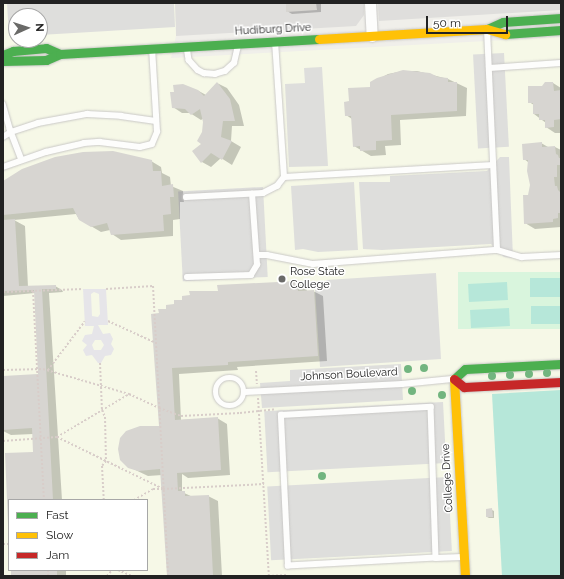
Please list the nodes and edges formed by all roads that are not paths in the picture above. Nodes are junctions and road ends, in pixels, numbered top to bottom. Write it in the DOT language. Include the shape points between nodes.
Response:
graph roads {
  1 [pos="370,3"];
  2 [pos="561,18"];
  3 [pos="487,29"];
  4 [pos="561,30"];
  5 [pos="372,36"];
  6 [pos="275,42"];
  7 [pos="238,44"];
  8 [pos="187,47"];
  9 [pos="152,49"];
  10 [pos="3,54"];
  11 [pos="60,54"];
  12 [pos="3,61"];
  13 [pos="561,63"];
  14 [pos="489,68"];
  15 [pos="3,104"];
  16 [pos="156,121"];
  17 [pos="11,132"];
  18 [pos="3,137"];
  19 [pos="22,160"];
  20 [pos="493,165"];
  21 [pos="3,167"];
  22 [pos="284,177"];
  23 [pos="252,194"];
  24 [pos="186,197"];
  25 [pos="497,250"];
  26 [pos="256,255"];
  27 [pos="561,255"];
  28 [pos="187,277"];
  29 [pos="561,364"];
  30 [pos="454,379"];
  31 [pos="561,382"];
  32 [pos="245,392"];
  33 [pos="464,557"];
  34 [pos="436,558"];
  35 [pos="465,576"];
  1 -- 5 [label="street"];
  2 -- 3 [label="street, Hudiburg Drive" via="503,22"];
  3 -- 4 [label="street, Hudiburg Drive" via="504,34"];
  3 -- 5 [label="street, Hudiburg Drive"];
  3 -- 14 [label="lane"];
  5 -- 6 [label="street, Hudiburg Drive"];
  6 -- 7 [label="street, Hudiburg Drive"];
  6 -- 22 [label="lane"];
  7 -- 8 [label="street, Hudiburg Drive"];
  7 -- 8 [label="lane" via="234,63 225,71 215,74 198,70 189,60"];
  8 -- 9 [label="street, Hudiburg Drive"];
  9 -- 11 [label="street, Hudiburg Drive"];
  9 -- 16 [label="lane"];
  10 -- 11 [label="street, Hudiburg Drive" via="13,50 46,48"];
  11 -- 12 [label="street, Hudiburg Drive" via="46,60"];
  13 -- 14 [label="lane"];
  14 -- 20 [label="lane"];
  15 -- 17 [label="lane"];
  16 -- 17 [label="lane" via="88,114 38,123"];
  16 -- 19 [label="lane" via="156,139 146,147 100,142 84,143"];
  17 -- 18 [label="lane"];
  17 -- 19 [label="lane"];
  19 -- 21 [label="lane"];
  20 -- 22 [label="lane"];
  20 -- 25 [label="lane"];
  22 -- 23 [label="lane" via="271,191"];
  23 -- 24 [label="lane"];
  23 -- 26 [label="lane"];
  25 -- 26 [label="lane" via="313,264"];
  25 -- 27 [label="lane" via="522,257"];
  26 -- 28 [label="lane" via="257,265 251,274"];
  29 -- 30 [label="street, Johnson Boulevard" via="465,369"];
  30 -- 31 [label="street, Johnson Boulevard" via="464,387"];
  30 -- 32 [label="lane, Johnson Boulevard"];
  30 -- 33 [label="street, College Drive"];
  32 -- 32 [label="lane" via="237,404 228,406 219,401 216,392 218,383 230,377 242,384"];
  33 -- 34 [label="lane"];
  33 -- 35 [label="street, College Drive"];
  34 -- 34 [label="lane" via="288,566 281,415 431,407"];
}
